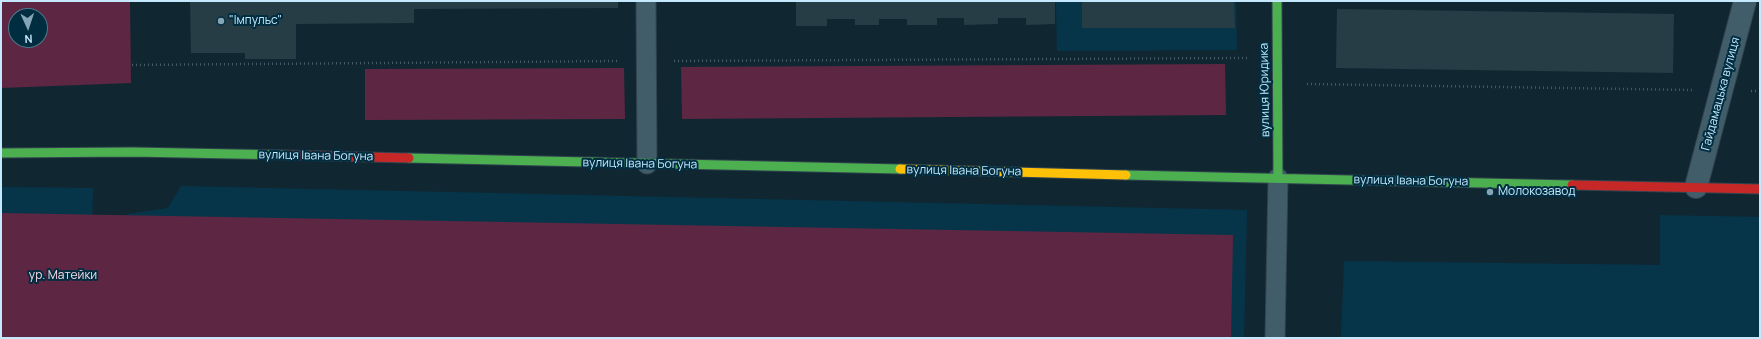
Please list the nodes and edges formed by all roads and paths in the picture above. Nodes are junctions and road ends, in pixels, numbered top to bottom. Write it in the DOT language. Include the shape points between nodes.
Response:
graph roads {
  1 [pos="646,1"];
  2 [pos="1277,1"];
  3 [pos="1745,1"];
  4 [pos="1277,58"];
  5 [pos="646,61"];
  6 [pos="132,65"];
  7 [pos="1277,83"];
  8 [pos="1722,90"];
  9 [pos="1,154"];
  10 [pos="647,164"];
  11 [pos="1278,178"];
  12 [pos="1696,187"];
  13 [pos="1760,188"];
  14 [pos="1275,338"];
  1 -- 5 [label="lane"];
  2 -- 4 [label="main road, вулиця Юридика"];
  3 -- 8 [label="street, Гайдамацька вулиця"];
  4 -- 5 [label="path"];
  4 -- 7 [label="main road, вулиця Юридика"];
  5 -- 6 [label="path"];
  5 -- 10 [label="lane"];
  7 -- 8 [label="path"];
  7 -- 11 [label="main road, вулиця Юридика"];
  8 -- 12 [label="street, Гайдамацька вулиця"];
  9 -- 10 [label="main road, вулиця Івана Богуна" via="141,152"];
  10 -- 11 [label="main road, вулиця Івана Богуна"];
  11 -- 12 [label="main road, вулиця Івана Богуна"];
  11 -- 14 [label="lane"];
  12 -- 13 [label="main road, вулиця Івана Богуна"];
}
